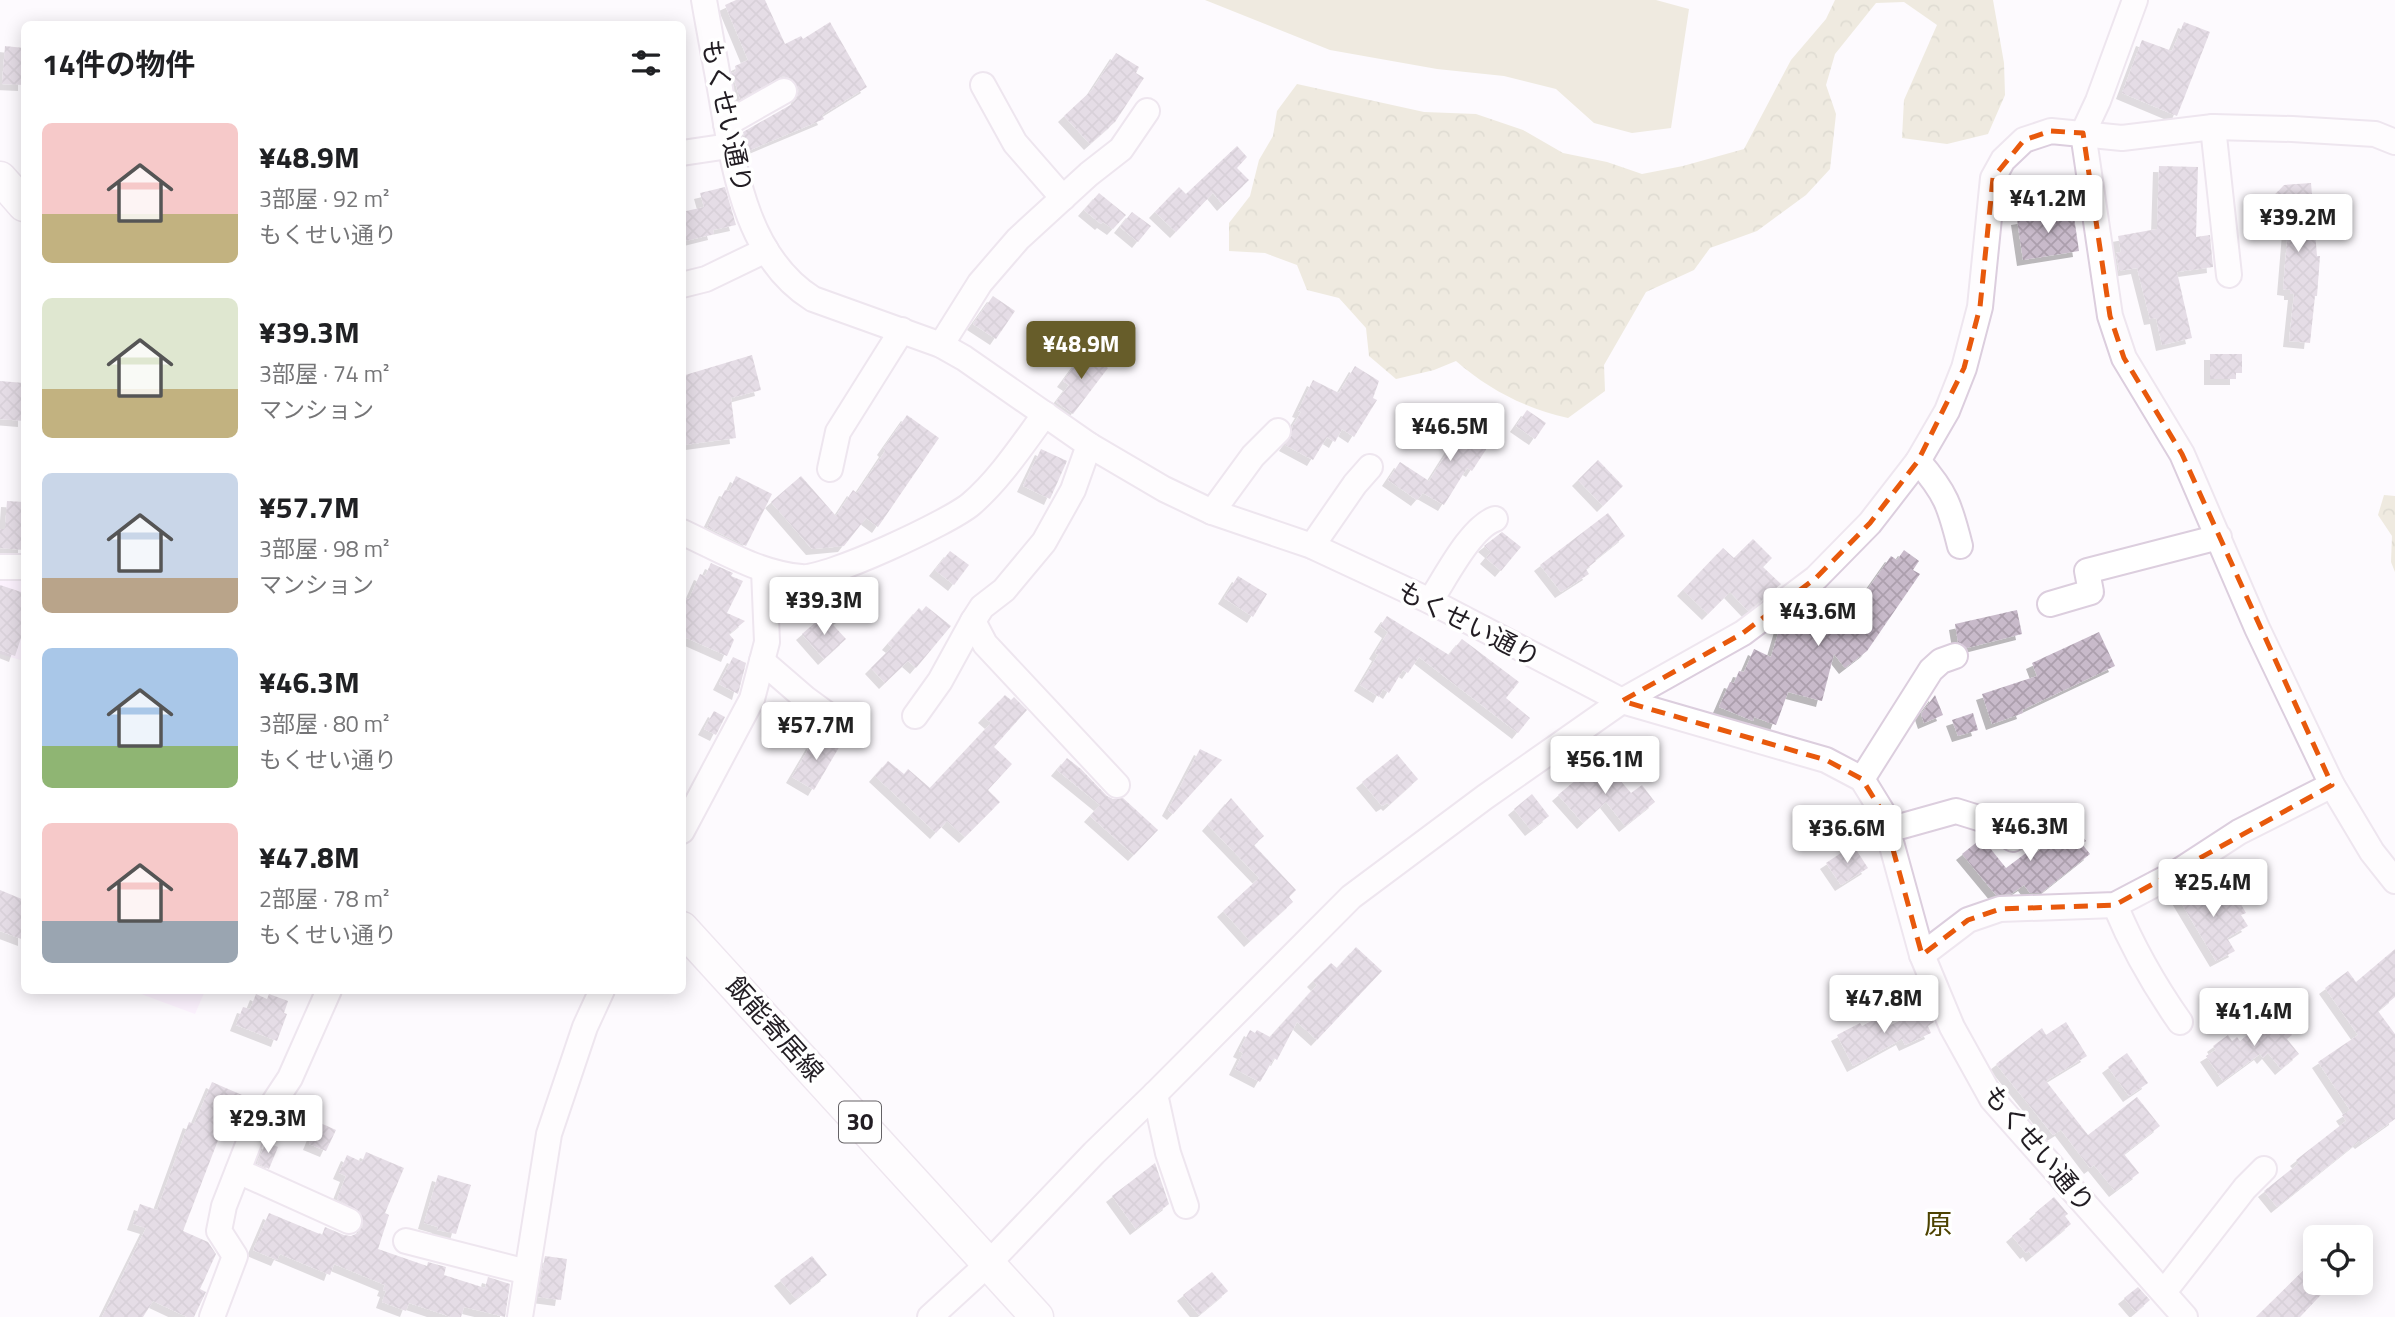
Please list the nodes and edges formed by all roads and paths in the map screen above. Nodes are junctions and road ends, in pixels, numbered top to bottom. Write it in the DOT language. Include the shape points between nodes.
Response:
graph roads {
  1 [pos="704,0"];
  2 [pos="2135,0"];
  3 [pos="983,85"];
  4 [pos="784,91"];
  5 [pos="1147,111"];
  6 [pos="2213,127"];
  7 [pos="2082,133"];
  8 [pos="727,135"];
  9 [pos="2395,142"];
  10 [pos="686,151"];
  11 [pos="1063,198"];
  12 [pos="766,250"];
  13 [pos="2229,275"];
  14 [pos="686,284"];
  15 [pos="902,330"];
  16 [pos="941,345"];
  17 [pos="1045,414"];
  18 [pos="1278,431"];
  19 [pos="1089,445"];
  20 [pos="1918,461"];
  21 [pos="1370,467"];
  22 [pos="830,469"];
  23 [pos="1212,512"];
  24 [pos="1495,519"];
  25 [pos="686,534"];
  26 [pos="2219,537"];
  27 [pos="1312,546"];
  28 [pos="1960,546"];
  29 [pos="0,567"];
  30 [pos="21,567"];
  31 [pos="764,570"];
  32 [pos="1430,601"];
  33 [pos="2050,604"];
  34 [pos="973,621"];
  35 [pos="1955,656"];
  36 [pos="762,661"];
  37 [pos="1622,701"];
  38 [pos="915,716"];
  39 [pos="854,734"];
  40 [pos="1862,779"];
  41 [pos="1117,785"];
  42 [pos="2332,785"];
  43 [pos="686,823"];
  44 [pos="1888,830"];
  45 [pos="2014,839"];
  46 [pos="2395,881"];
  47 [pos="2115,905"];
  48 [pos="686,932"];
  49 [pos="1922,955"];
  50 [pos="327,994"];
  51 [pos="601,994"];
  52 [pos="2180,1022"];
  53 [pos="1156,1094"];
  54 [pos="2264,1169"];
  55 [pos="238,1171"];
  56 [pos="1186,1206"];
  57 [pos="349,1221"];
  58 [pos="405,1241"];
  59 [pos="988,1264"];
  60 [pos="527,1272"];
  61 [pos="2164,1292"];
  62 [pos="212,1317"];
  63 [pos="520,1317"];
  64 [pos="930,1317"];
  65 [pos="1037,1317"];
  66 [pos="2185,1317"];
  1 -- 8 [label="street, もくせい通り"];
  2 -- 7 [label="street"];
  3 -- 11 [label="street" via="1016,143"];
  4 -- 8 [label="street"];
  5 -- 11 [label="street" via="1121,149"];
  6 -- 7 [label="street" via="2122,138"];
  6 -- 9 [label="street" via="2375,134"];
  6 -- 13 [label="street"];
  7 -- 20 [label="street" via="2052,131 2024,140 2003,160 1993,178 1980,307 1964,368 1947,411"];
  7 -- 26 [label="street" via="2110,316 2124,358 2182,454"];
  8 -- 10 [label="street"];
  8 -- 12 [label="street, もくせい通り" via="744,200"];
  11 -- 16 [label="street" via="1018,239 980,283"];
  12 -- 14 [label="street"];
  12 -- 15 [label="street, もくせい通り" via="797,289 813,299"];
  15 -- 16 [label="street, もくせい通り"];
  15 -- 22 [label="street" via="838,432"];
  16 -- 17 [label="street, もくせい通り"];
  17 -- 19 [label="street, もくせい通り"];
  17 -- 31 [label="street" via="991,485 968,507 932,527 842,568 804,578"];
  18 -- 23 [label="street" via="1253,456"];
  19 -- 23 [label="street, もくせい通り"];
  19 -- 34 [label="street" via="1073,490 1044,542"];
  20 -- 28 [label="street" via="1940,486"];
  20 -- 37 [label="street" via="1870,523 1816,578 1743,633"];
  21 -- 27 [label="street"];
  23 -- 27 [label="street, もくせい通り"];
  24 -- 32 [label="street" via="1474,535"];
  25 -- 31 [label="street"];
  26 -- 33 [label="street" via="2087,571 2091,592"];
  26 -- 42 [label="street"];
  27 -- 32 [label="street, もくせい通り"];
  29 -- 30 [label="street"];
  31 -- 36 [label="street" via="767,642"];
  32 -- 37 [label="street, もくせい通り"];
  34 -- 38 [label="street"];
  34 -- 41 [label="street" via="985,644"];
  35 -- 40 [label="street" via="1931,670"];
  36 -- 39 [label="street"];
  36 -- 43 [label="street" via="752,699"];
  37 -- 40 [label="street, もくせい通り" via="1826,760"];
  37 -- 53 [label="street" via="1350,897"];
  40 -- 44 [label="street, もくせい通り"];
  42 -- 46 [label="street"];
  42 -- 47 [label="street" via="2239,832"];
  44 -- 45 [label="street" via="1956,811 1985,820"];
  44 -- 49 [label="street, もくせい通り"];
  47 -- 49 [label="street" via="2000,909 1968,920"];
  47 -- 52 [label="street" via="2129,938"];
  48 -- 59 [label="main road, 飯能寄居線 / 30"];
  49 -- 61 [label="street, もくせい通り" via="1952,1027 1992,1099"];
  50 -- 55 [label="street" via="290,1078 251,1137"];
  51 -- 60 [label="street" via="585,1027 550,1134"];
  53 -- 56 [label="street" via="1168,1153"];
  53 -- 59 [label="street"];
  54 -- 61 [label="street"];
  55 -- 57 [label="street"];
  55 -- 62 [label="street" via="219,1231 235,1256"];
  58 -- 60 [label="street"];
  59 -- 64 [label="street"];
  59 -- 65 [label="main road, 飯能寄居線 / 30"];
  60 -- 63 [label="street"];
  61 -- 66 [label="street, もくせい通り"];
}
